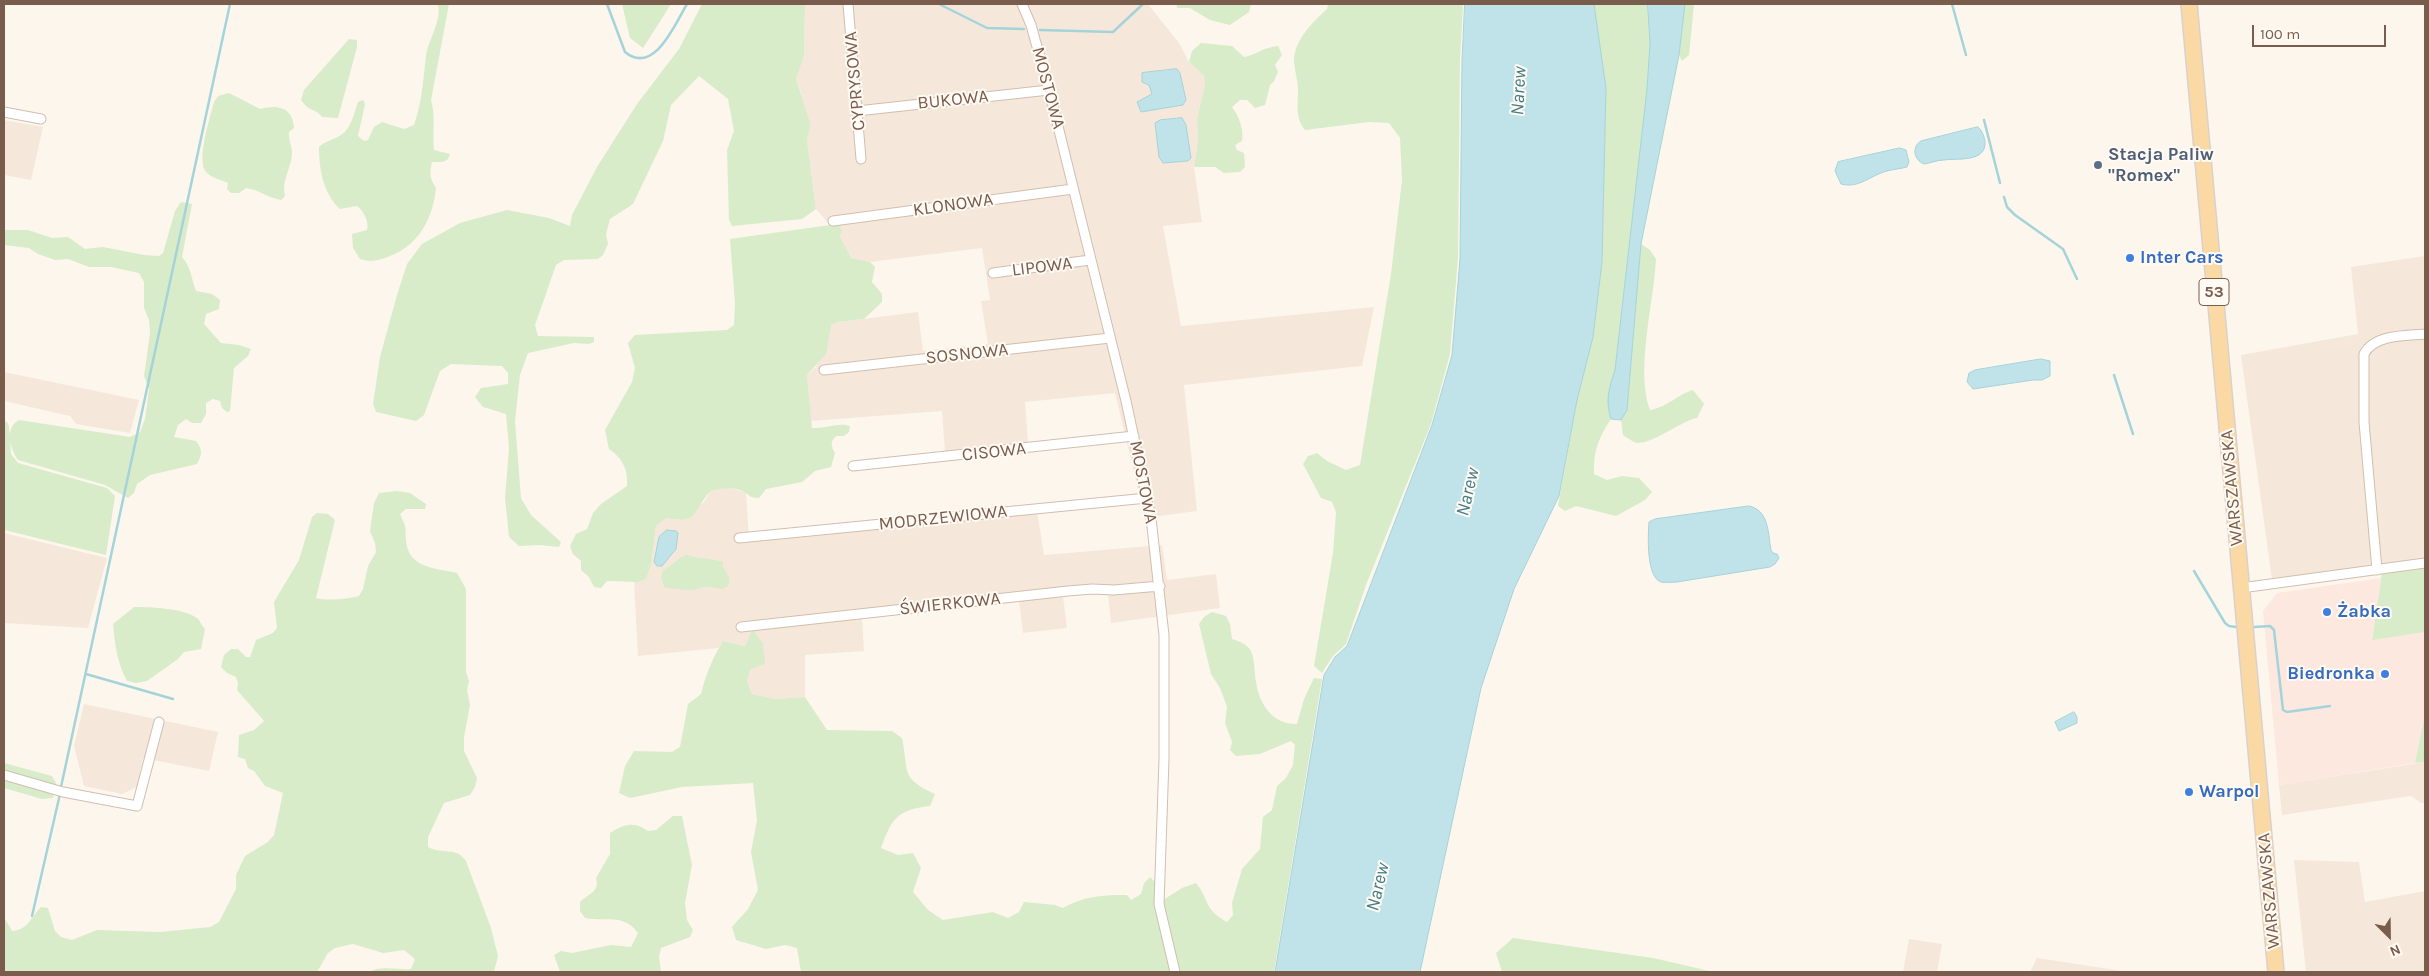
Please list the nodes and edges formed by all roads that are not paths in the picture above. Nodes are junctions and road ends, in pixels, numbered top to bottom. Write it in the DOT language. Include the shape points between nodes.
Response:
graph roads {
  1 [pos="848,4"];
  2 [pos="1022,4"];
  3 [pos="2189,4"];
  4 [pos="1049,90"];
  5 [pos="858,110"];
  6 [pos="4,112"];
  7 [pos="41,119"];
  8 [pos="861,159"];
  9 [pos="1073,189"];
  10 [pos="833,221"];
  11 [pos="1090,260"];
  12 [pos="993,273"];
  13 [pos="2425,334"];
  14 [pos="1110,338"];
  15 [pos="824,370"];
  16 [pos="1134,436"];
  17 [pos="853,466"];
  18 [pos="1147,498"];
  19 [pos="739,538"];
  20 [pos="2425,563"];
  21 [pos="2378,570"];
  22 [pos="1160,586"];
  23 [pos="2241,588"];
  24 [pos="741,627"];
  25 [pos="159,722"];
  26 [pos="4,775"];
  27 [pos="1175,972"];
  28 [pos="2276,972"];
  1 -- 5 [label="street, CYPRYSOWA"];
  2 -- 4 [label="street, MOSTOWA"];
  3 -- 23 [label="main road, WARSZAWSKA / 53"];
  4 -- 5 [label="street, BUKOWA"];
  4 -- 9 [label="street, MOSTOWA"];
  5 -- 8 [label="street, CYPRYSOWA"];
  6 -- 7 [label="street"];
  9 -- 10 [label="street, KLONOWA"];
  9 -- 11 [label="street, MOSTOWA"];
  11 -- 12 [label="street, LIPOWA"];
  11 -- 14 [label="street, MOSTOWA"];
  13 -- 21 [label="street" via="2378,340 2364,354 2364,422"];
  14 -- 15 [label="street, SOSNOWA"];
  14 -- 16 [label="street, MOSTOWA"];
  16 -- 17 [label="street, CISOWA"];
  16 -- 18 [label="street, MOSTOWA"];
  18 -- 19 [label="street, MODRZEWIOWA"];
  18 -- 22 [label="street, MOSTOWA"];
  20 -- 21 [label="street"];
  21 -- 23 [label="street"];
  22 -- 24 [label="street, ŚWIERKOWA" via="1068,591"];
  22 -- 27 [label="street, MOSTOWA" via="1164,674 1159,904"];
  23 -- 28 [label="main road, WARSZAWSKA / 53"];
  25 -- 26 [label="street" via="137,806 64,792"];
}
